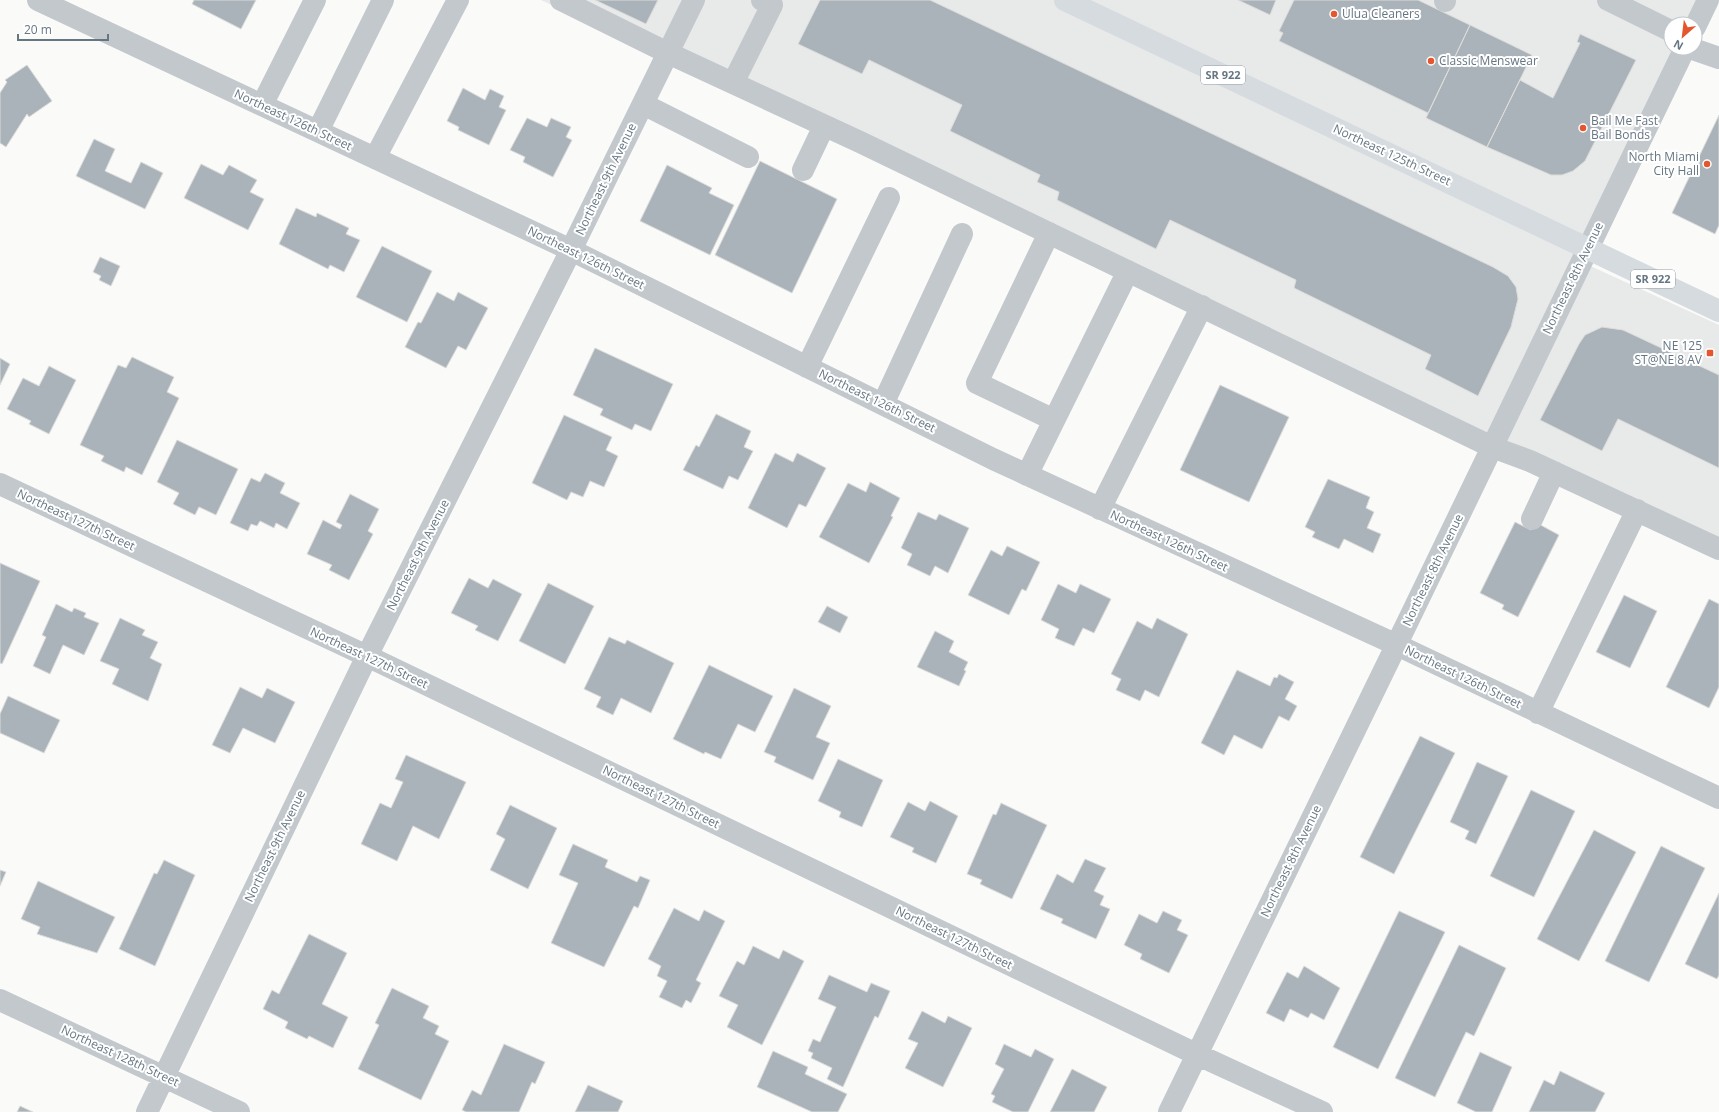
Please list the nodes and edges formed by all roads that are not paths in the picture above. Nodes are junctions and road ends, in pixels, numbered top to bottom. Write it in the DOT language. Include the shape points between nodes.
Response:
graph roads {
  1 [pos="38,0"];
  2 [pos="315,0"];
  3 [pos="383,0"];
  4 [pos="458,0"];
  5 [pos="561,0"];
  6 [pos="694,0"];
  7 [pos="762,0"];
  8 [pos="1065,0"];
  9 [pos="1608,0"];
  10 [pos="1708,0"];
  11 [pos="1700,16"];
  12 [pos="1663,27"];
  13 [pos="1703,52"];
  14 [pos="668,53"];
  15 [pos="1681,56"];
  16 [pos="1719,58"];
  17 [pos="733,83"];
  18 [pos="643,104"];
  19 [pos="262,105"];
  20 [pos="824,126"];
  21 [pos="318,131"];
  22 [pos="748,157"];
  23 [pos="375,158"];
  24 [pos="803,170"];
  25 [pos="889,198"];
  26 [pos="1049,233"];
  27 [pos="962,234"];
  28 [pos="1587,248"];
  29 [pos="571,250"];
  30 [pos="1128,271"];
  31 [pos="1202,306"];
  32 [pos="1719,311"];
  33 [pos="807,367"];
  34 [pos="883,404"];
  35 [pos="1054,420"];
  36 [pos="1492,447"];
  37 [pos="1554,472"];
  38 [pos="1027,475"];
  39 [pos="0,484"];
  40 [pos="1100,509"];
  41 [pos="1637,510"];
  42 [pos="1532,519"];
  43 [pos="1719,549"];
  44 [pos="1397,645"];
  45 [pos="367,656"];
  46 [pos="1538,713"];
  47 [pos="1719,798"];
  48 [pos="0,1000"];
  49 [pos="1196,1054"];
  50 [pos="164,1076"];
  51 [pos="147,1112"];
  52 [pos="239,1112"];
  53 [pos="1169,1112"];
  54 [pos="1322,1112"];
  1 -- 19 [label="street, Northeast 126th Street"];
  2 -- 19 [label="street"];
  3 -- 21 [label="street"];
  4 -- 23 [label="street"];
  5 -- 14 [label="street"];
  6 -- 14 [label="street, Northeast 9th Avenue"];
  7 -- 17 [label="street" via="772,5"];
  8 -- 28 [label="main road, Northeast 125th Street / SR 922"];
  9 -- 12 [label="street"];
  10 -- 11 [label="street"];
  13 -- 16 [label="street"];
  14 -- 17 [label="street"];
  14 -- 18 [label="street, Northeast 9th Avenue"];
  15 -- 28 [label="street, Northeast 8th Avenue"];
  17 -- 20 [label="street"];
  18 -- 22 [label="street"];
  18 -- 29 [label="street, Northeast 9th Avenue"];
  19 -- 21 [label="street, Northeast 126th Street"];
  20 -- 24 [label="street"];
  20 -- 26 [label="street"];
  21 -- 23 [label="street, Northeast 126th Street"];
  23 -- 29 [label="street, Northeast 126th Street"];
  25 -- 33 [label="street"];
  26 -- 30 [label="street"];
  26 -- 35 [label="street" via="977,383"];
  27 -- 34 [label="street"];
  28 -- 32 [label="main road, Northeast 125th Street / SR 922"];
  28 -- 36 [label="street, Northeast 8th Avenue"];
  29 -- 33 [label="street, Northeast 126th Street"];
  29 -- 45 [label="street, Northeast 9th Avenue"];
  30 -- 31 [label="street"];
  30 -- 35 [label="street"];
  31 -- 36 [label="street"];
  31 -- 40 [label="street"];
  33 -- 34 [label="street, Northeast 126th Street"];
  34 -- 38 [label="street, Northeast 126th Street"];
  35 -- 38 [label="street"];
  36 -- 37 [label="street"];
  36 -- 44 [label="street, Northeast 8th Avenue"];
  37 -- 41 [label="street"];
  37 -- 42 [label="street"];
  38 -- 40 [label="street, Northeast 126th Street"];
  39 -- 45 [label="street, Northeast 127th Street"];
  40 -- 44 [label="street, Northeast 126th Street"];
  41 -- 43 [label="street"];
  41 -- 46 [label="street"];
  44 -- 46 [label="street, Northeast 126th Street"];
  44 -- 49 [label="street, Northeast 8th Avenue"];
  45 -- 49 [label="street, Northeast 127th Street"];
  45 -- 50 [label="street, Northeast 9th Avenue"];
  46 -- 47 [label="street, Northeast 126th Street"];
  48 -- 50 [label="street, Northeast 128th Street"];
  49 -- 53 [label="street, Northeast 8th Avenue"];
  49 -- 54 [label="street, Northeast 127th Street"];
  50 -- 51 [label="street, Northeast 9th Avenue"];
  50 -- 52 [label="street, Northeast 128th Street"];
}
